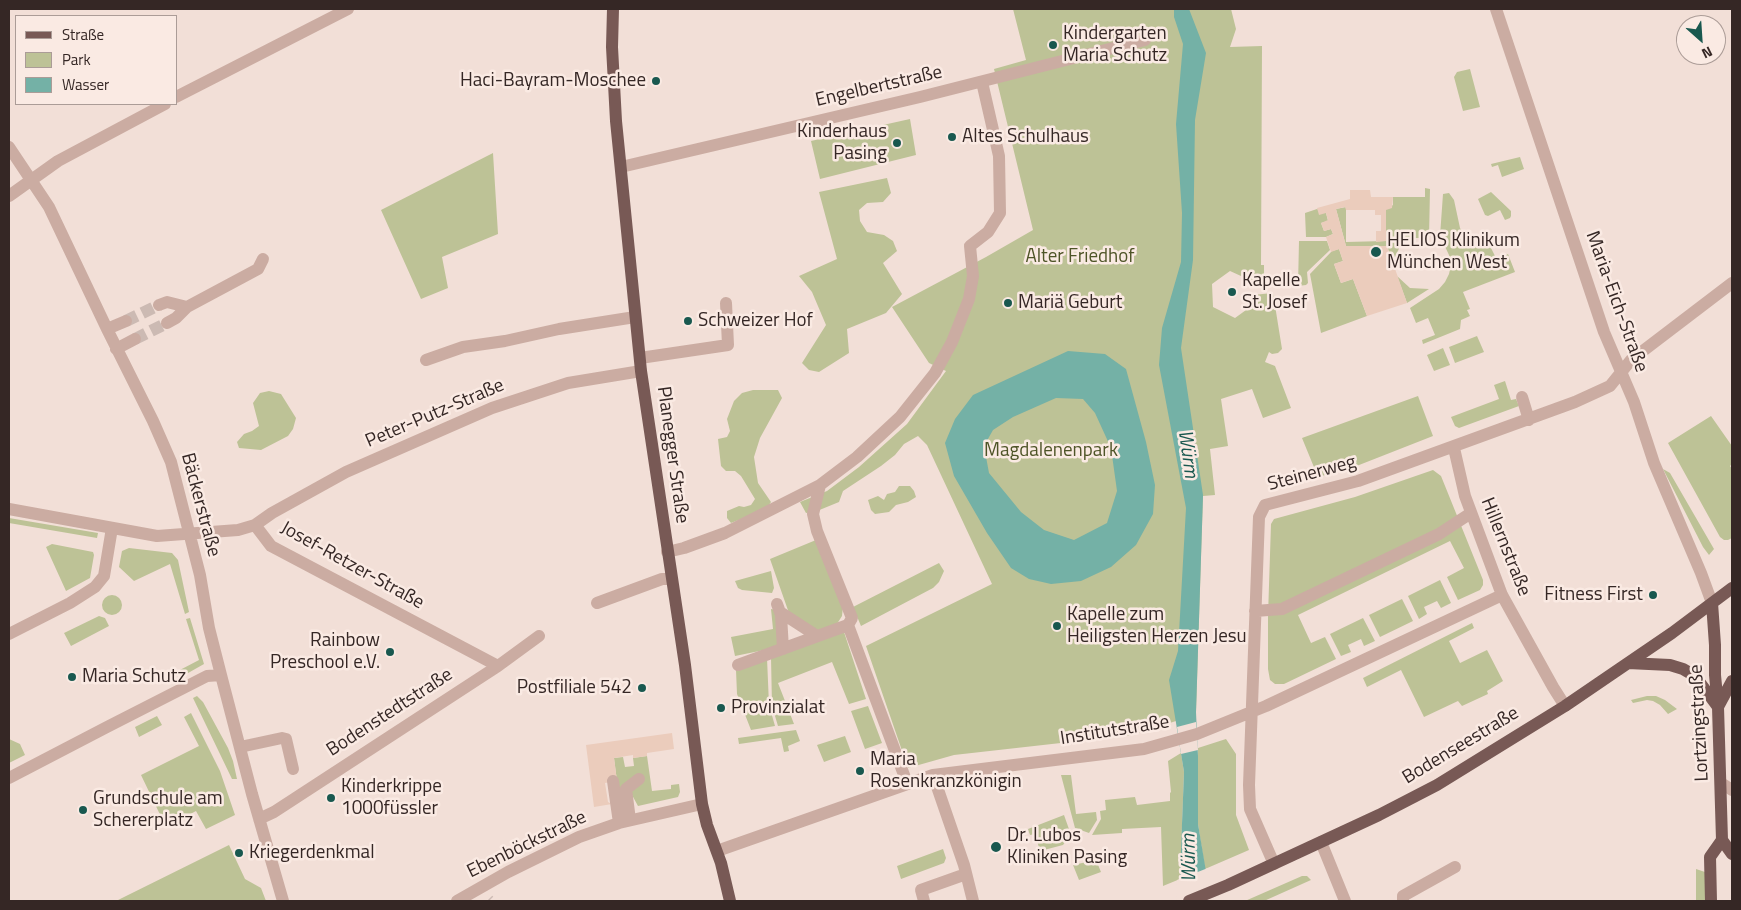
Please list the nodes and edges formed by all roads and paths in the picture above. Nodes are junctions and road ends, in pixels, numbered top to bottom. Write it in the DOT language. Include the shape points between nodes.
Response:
graph roads {
  1 [pos="348,9"];
  2 [pos="614,9"];
  3 [pos="1496,9"];
  4 [pos="1145,40"];
  5 [pos="982,82"];
  6 [pos="178,97"];
  7 [pos="162,105"];
  8 [pos="9,146"];
  9 [pos="620,166"];
  10 [pos="31,180"];
  11 [pos="9,196"];
  12 [pos="263,259"];
  13 [pos="1732,283"];
  14 [pos="726,303"];
  15 [pos="159,305"];
  16 [pos="187,307"];
  17 [pos="635,317"];
  18 [pos="126,321"];
  19 [pos="167,323"];
  20 [pos="107,329"];
  21 [pos="135,338"];
  22 [pos="116,349"];
  23 [pos="426,360"];
  24 [pos="641,365"];
  25 [pos="1621,372"];
  26 [pos="1522,397"];
  27 [pos="1529,420"];
  28 [pos="1454,448"];
  29 [pos="820,485"];
  30 [pos="9,509"];
  31 [pos="1471,513"];
  32 [pos="255,525"];
  33 [pos="112,528"];
  34 [pos="189,533"];
  35 [pos="667,552"];
  36 [pos="671,579"];
  37 [pos="1732,588"];
  38 [pos="1502,595"];
  39 [pos="597,603"];
  40 [pos="1712,604"];
  41 [pos="1255,611"];
  42 [pos="848,625"];
  43 [pos="9,634"];
  44 [pos="539,636"];
  45 [pos="817,636"];
  46 [pos="783,649"];
  47 [pos="1628,663"];
  48 [pos="738,665"];
  49 [pos="498,666"];
  50 [pos="222,675"];
  51 [pos="1732,681"];
  52 [pos="1566,706"];
  53 [pos="1718,707"];
  54 [pos="1251,713"];
  55 [pos="240,747"];
  56 [pos="294,769"];
  57 [pos="933,775"];
  58 [pos="9,778"];
  59 [pos="639,779"];
  60 [pos="614,781"];
  61 [pos="907,784"];
  62 [pos="1727,787"];
  63 [pos="702,804"];
  64 [pos="259,819"];
  65 [pos="625,822"];
  66 [pos="1722,840"];
  67 [pos="1321,842"];
  68 [pos="717,851"];
  69 [pos="1732,854"];
  70 [pos="1274,864"];
  71 [pos="1455,868"];
  72 [pos="966,874"];
  73 [pos="284,901"];
  74 [pos="457,901"];
  75 [pos="730,901"];
  76 [pos="924,901"];
  77 [pos="973,901"];
  78 [pos="1189,901"];
  79 [pos="1345,901"];
  80 [pos="1403,901"];
  81 [pos="1711,901"];
  1 -- 6 [label="street"];
  2 -- 9 [label="main road, Planegger Straße" via="612,47"];
  3 -- 25 [label="street, Maria-Eich-Straße" via="1604,332"];
  4 -- 5 [label="street, Engelbertstraße"];
  5 -- 9 [label="street, Engelbertstraße"];
  5 -- 29 [label="street" via="999,156 1000,213 988,232 970,246 973,276 969,299 952,342 935,372 900,417 857,457"];
  7 -- 10 [label="street" via="58,161"];
  8 -- 10 [label="street, Bäckerstraße"];
  9 -- 17 [label="main road, Planegger Straße"];
  10 -- 11 [label="street"];
  10 -- 20 [label="street, Bäckerstraße" via="49,207"];
  12 -- 16 [label="street" via="258,269"];
  13 -- 25 [label="street, Steinerweg" via="1631,360"];
  14 -- 24 [label="street, Peter-Putz-Straße" via="728,345"];
  15 -- 16 [label="street" via="167,302"];
  16 -- 19 [label="street"];
  17 -- 23 [label="street" via="463,347"];
  17 -- 24 [label="main road, Planegger Straße"];
  18 -- 20 [label="street"];
  20 -- 22 [label="street, Bäckerstraße"];
  21 -- 22 [label="street"];
  22 -- 34 [label="street, Bäckerstraße" via="170,462"];
  24 -- 32 [label="street, Peter-Putz-Straße" via="568,382 492,408 346,472"];
  24 -- 35 [label="main road, Planegger Straße"];
  25 -- 27 [label="street, Steinerweg" via="1610,386"];
  25 -- 40 [label="street, Maria-Eich-Straße" via="1654,463"];
  26 -- 27 [label="street"];
  27 -- 28 [label="street, Steinerweg"];
  28 -- 31 [label="street, Hillernstraße"];
  28 -- 41 [label="street, Steinerweg" via="1358,481 1265,505 1259,517"];
  29 -- 35 [label="street" via="725,533"];
  29 -- 42 [label="street" via="813,514 852,618"];
  30 -- 33 [label="street, Josef-Retzer-Straße"];
  31 -- 38 [label="street, Hillernstraße"];
  31 -- 41 [label="street" via="1440,534 1282,610"];
  32 -- 34 [label="street, Josef-Retzer-Straße" via="238,530"];
  32 -- 49 [label="street, Josef-Retzer-Straße" via="271,546"];
  33 -- 34 [label="street, Josef-Retzer-Straße" via="157,536"];
  33 -- 43 [label="street" via="104,576 95,587"];
  34 -- 50 [label="street, Bäckerstraße"];
  35 -- 36 [label="main road, Planegger Straße"];
  36 -- 39 [label="street" via="662,579"];
  36 -- 63 [label="main road, Planegger Straße"];
  37 -- 40 [label="main road, Bodenseestraße"];
  38 -- 52 [label="street, Hillernstraße"];
  38 -- 54 [label="street, Institutstraße"];
  40 -- 47 [label="main road, Bodenseestraße"];
  40 -- 53 [label="main road, Lortzingstraße"];
  41 -- 54 [label="street, Steinerweg"];
  42 -- 45 [label="street"];
  42 -- 61 [label="street"];
  44 -- 49 [label="street, Bodenstedtstraße"];
  45 -- 46 [label="street"];
  45 -- 46 [label="street" via="779,608"];
  46 -- 48 [label="street"];
  47 -- 52 [label="main road, Bodenseestraße"];
  47 -- 53 [label="main road" via="1683,668 1695,676"];
  49 -- 64 [label="street, Bodenstedtstraße"];
  50 -- 55 [label="street, Bäckerstraße"];
  50 -- 58 [label="street" via="207,676"];
  51 -- 53 [label="main road"];
  52 -- 67 [label="main road, Bodenseestraße" via="1437,785"];
  53 -- 62 [label="main road, Lortzingstraße"];
  54 -- 57 [label="street, Institutstraße" via="1197,734 1144,749"];
  54 -- 70 [label="street, Steinerweg" via="1250,809"];
  55 -- 56 [label="street" via="286,739"];
  55 -- 64 [label="street, Bäckerstraße"];
  57 -- 61 [label="street, Institutstraße"];
  57 -- 72 [label="street"];
  59 -- 65 [label="street" via="626,789"];
  60 -- 65 [label="street"];
  61 -- 68 [label="street, Institutstraße"];
  62 -- 66 [label="main road, Lortzingstraße"];
  63 -- 65 [label="street, Ebenböckstraße"];
  63 -- 68 [label="main road, Planegger Straße"];
  64 -- 73 [label="street, Bäckerstraße"];
  65 -- 74 [label="street, Ebenböckstraße" via="561,845 484,893"];
  66 -- 69 [label="main road"];
  66 -- 81 [label="main road" via="1710,857"];
  67 -- 70 [label="main road, Bodenseestraße"];
  67 -- 79 [label="street"];
  68 -- 75 [label="main road, Planegger Straße"];
  70 -- 78 [label="main road, Bodenseestraße"];
  71 -- 80 [label="street" via="1403,896"];
  72 -- 76 [label="street" via="921,890"];
  72 -- 77 [label="street"];
}
